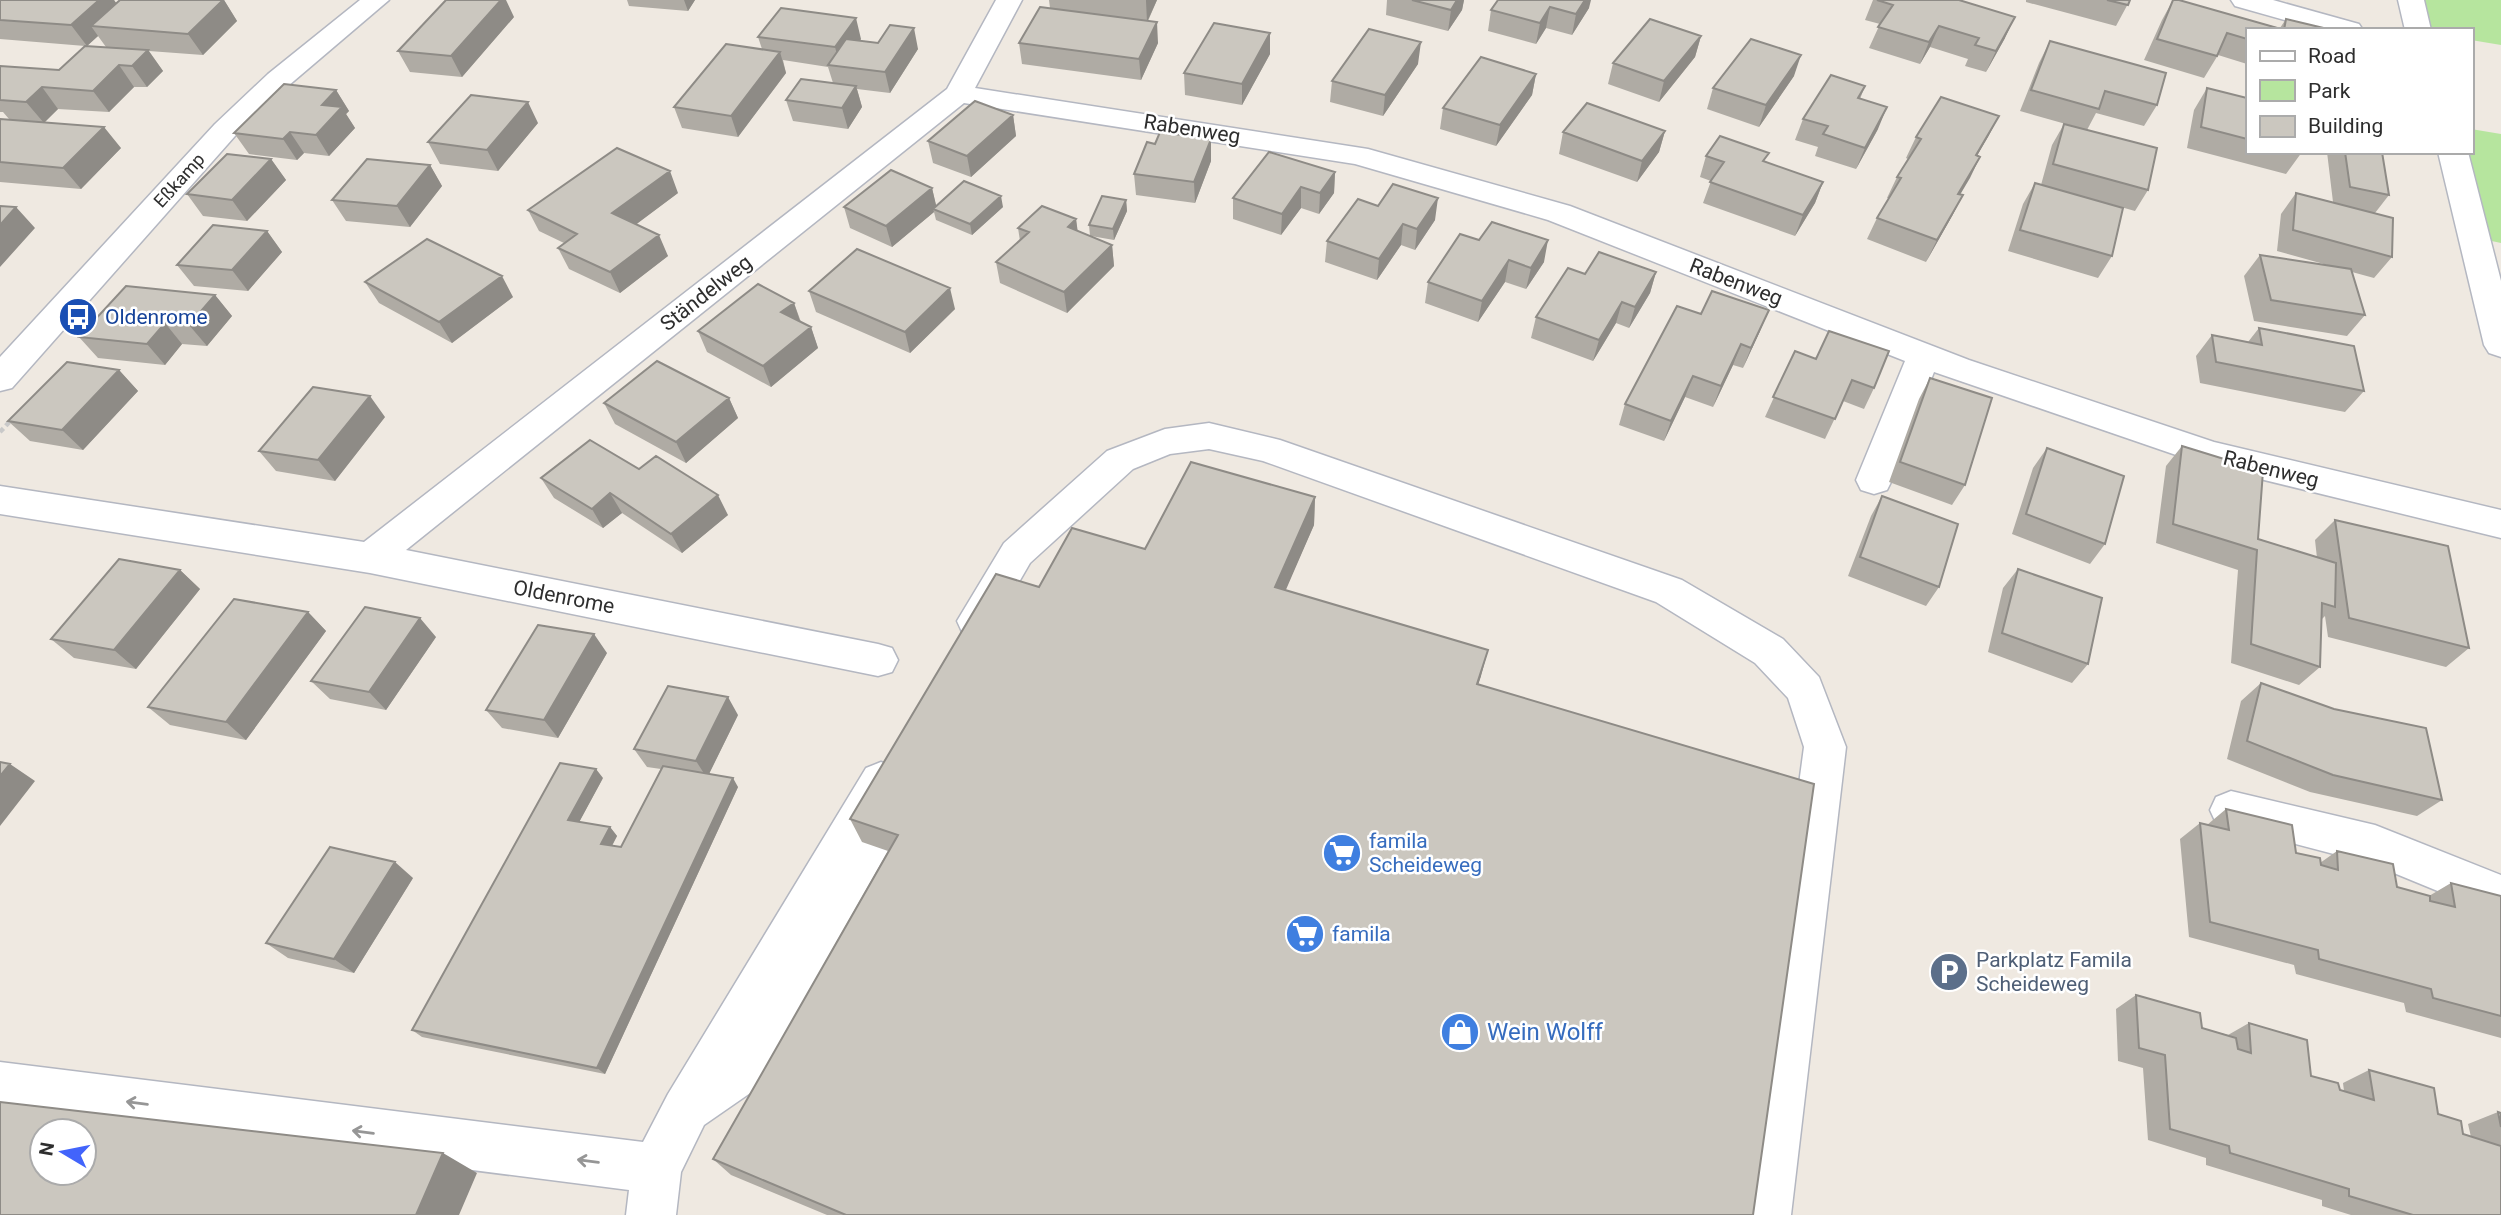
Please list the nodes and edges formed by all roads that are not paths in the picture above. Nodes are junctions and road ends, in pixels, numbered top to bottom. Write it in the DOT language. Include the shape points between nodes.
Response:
graph roads {
  1 [pos="376,0"];
  2 [pos="1009,0"];
  3 [pos="2244,0"];
  4 [pos="2411,0"];
  5 [pos="2343,28"];
  6 [pos="2418,28"];
  7 [pos="958,94"];
  8 [pos="2453,154"];
  9 [pos="2501,345"];
  10 [pos="1924,356"];
  11 [pos="0,379"];
  12 [pos="1874,480"];
  13 [pos="1081,493"];
  14 [pos="0,500"];
  15 [pos="2501,524"];
  16 [pos="370,558"];
  17 [pos="1017,606"];
  18 [pos="957,654"];
  19 [pos="878,660"];
  20 [pos="902,746"];
  21 [pos="2231,810"];
  22 [pos="879,848"];
  23 [pos="2501,896"];
  24 [pos="0,1086"];
  25 [pos="685,1111"];
  26 [pos="653,1192"];
  27 [pos="1766,1215"];
  1 -- 11 [label="street, Eßkamp" via="225,130"];
  2 -- 7 [label="street, Ständelweg"];
  3 -- 5 [label="street"];
  4 -- 6 [label="street"];
  7 -- 10 [label="street, Rabenweg" via="1358,155 1559,213"];
  7 -- 16 [label="street, Ständelweg"];
  8 -- 9 [label="street"];
  10 -- 12 [label="street"];
  10 -- 15 [label="street, Rabenweg" via="2211,454"];
  13 -- 17 [label="street"];
  13 -- 18 [label="street" via="1017,552"];
  13 -- 27 [label="street" via="1120,460 1165,442 1209,436 1268,449 1669,591 1769,651 1805,689 1825,747"];
  14 -- 16 [label="street, Oldenrome"];
  16 -- 19 [label="street, Oldenrome"];
  20 -- 25 [label="street"];
  21 -- 23 [label="street" via="2375,845"];
  22 -- 25 [label="street" via="755,1061"];
  26 -- 24 [label="street, one-way"];
  25 -- 26 [label="street"];
}
